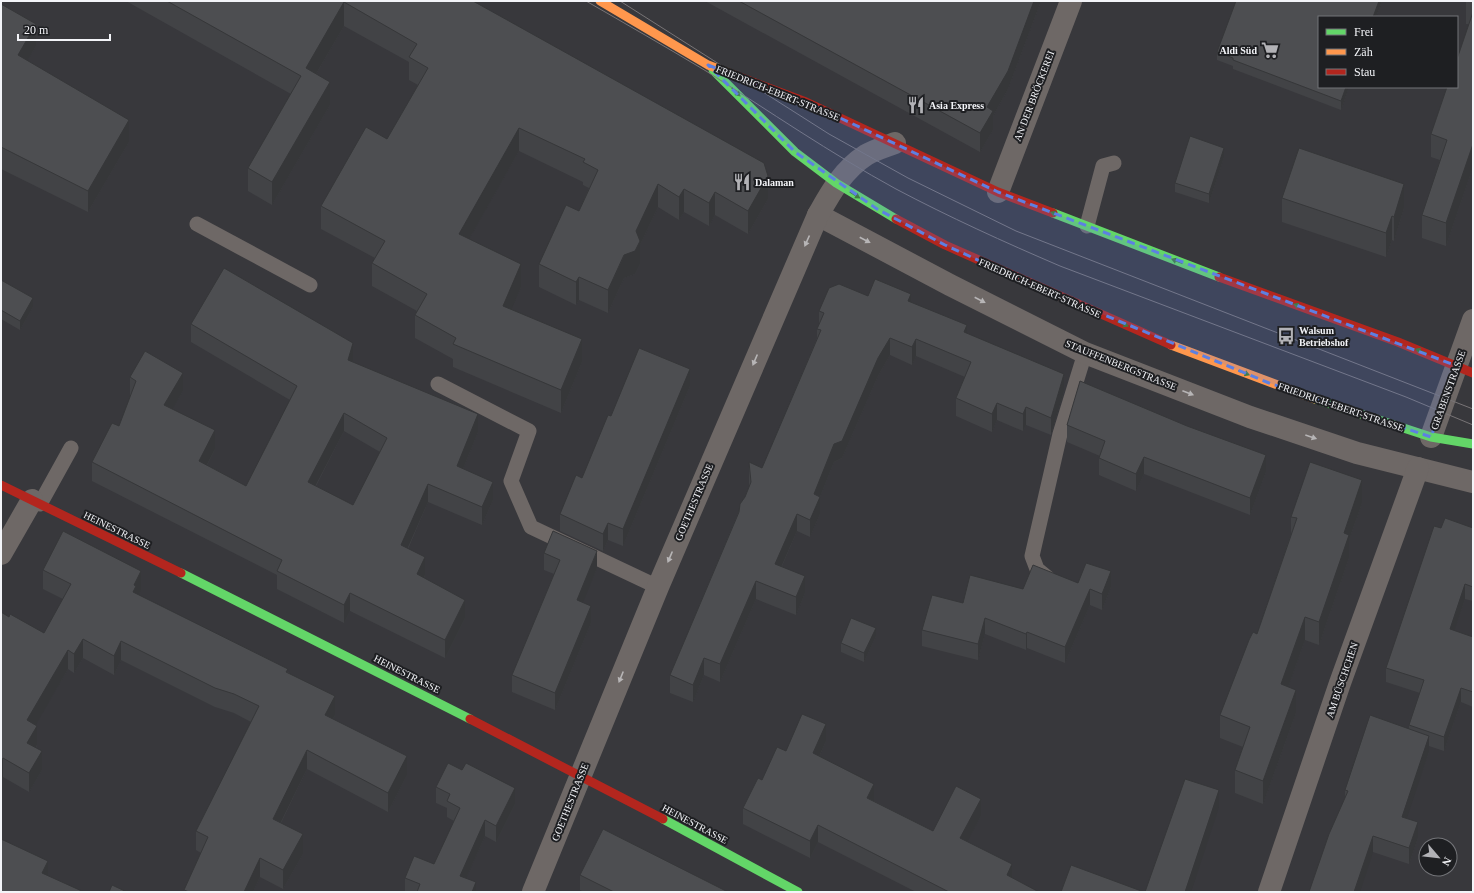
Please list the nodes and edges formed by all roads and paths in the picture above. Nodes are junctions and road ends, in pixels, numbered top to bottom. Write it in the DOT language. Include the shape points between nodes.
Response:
graph roads {
  1 [pos="600,1"];
  2 [pos="1071,1"];
  3 [pos="621,6"];
  4 [pos="708,65"];
  5 [pos="895,143"];
  6 [pos="1114,163"];
  7 [pos="836,183"];
  8 [pos="998,192"];
  9 [pos="818,215"];
  10 [pos="197,224"];
  11 [pos="1087,226"];
  12 [pos="310,285"];
  13 [pos="1471,331"];
  14 [pos="1085,352"];
  15 [pos="1465,370"];
  16 [pos="438,384"];
  17 [pos="1431,437"];
  18 [pos="1473,444"];
  19 [pos="72,448"];
  20 [pos="1418,468"];
  21 [pos="1473,482"];
  22 [pos="1,485"];
  23 [pos="36,502"];
  24 [pos="1,554"];
  25 [pos="1048,578"];
  26 [pos="658,587"];
  27 [pos="581,775"];
  28 [pos="533,892"];
  29 [pos="798,892"];
  30 [pos="1269,892"];
  1 -- 3 [label="main road"];
  2 -- 8 [label="street, AN DER BRÖCKEREI"];
  3 -- 4 [label="main road"];
  4 -- 5 [label="main road, FRIEDRICH-EBERT-STRASSE" via="806,102"];
  4 -- 7 [label="main road, FRIEDRICH-EBERT-STRASSE, one-way" via="795,152"];
  5 -- 7 [label="street, GOETHESTRASSE" via="867,155"];
  5 -- 8 [label="main road, FRIEDRICH-EBERT-STRASSE"];
  6 -- 11 [label="lane" via="1103,166"];
  7 -- 9 [label="street, GOETHESTRASSE"];
  7 -- 17 [label="main road, FRIEDRICH-EBERT-STRASSE, one-way" via="877,210 945,245 1167,343 1290,390"];
  11 -- 8 [label="main road, FRIEDRICH-EBERT-STRASSE, one-way"];
  9 -- 14 [label="street, STAUFFENBERGSTRASSE, one-way" via="950,285"];
  9 -- 26 [label="street, GOETHESTRASSE, one-way"];
  10 -- 12 [label="lane"];
  15 -- 11 [label="main road, FRIEDRICH-EBERT-STRASSE, one-way" via="1398,342"];
  13 -- 15 [label="street, GRABENSTRASSE"];
  14 -- 20 [label="street, STAUFFENBERGSTRASSE, one-way" via="1250,416 1356,453"];
  14 -- 25 [label="lane" via="1060,434 1032,556 1037,569"];
  15 -- 17 [label="street, GRABENSTRASSE"];
  16 -- 26 [label="lane" via="529,431 511,481 531,527"];
  17 -- 18 [label="main road, FRIEDRICH-EBERT-STRASSE"];
  19 -- 23 [label="lane"];
  20 -- 21 [label="street, STAUFFENBERGSTRASSE"];
  20 -- 30 [label="street, AM BÜSCHCHEN" via="1340,683"];
  22 -- 23 [label="main road, HEINESTRASSE"];
  23 -- 24 [label="street"];
  23 -- 27 [label="main road, HEINESTRASSE"];
  26 -- 27 [label="street, GOETHESTRASSE, one-way"];
  27 -- 28 [label="street, GOETHESTRASSE"];
  27 -- 29 [label="main road, HEINESTRASSE"];
}
